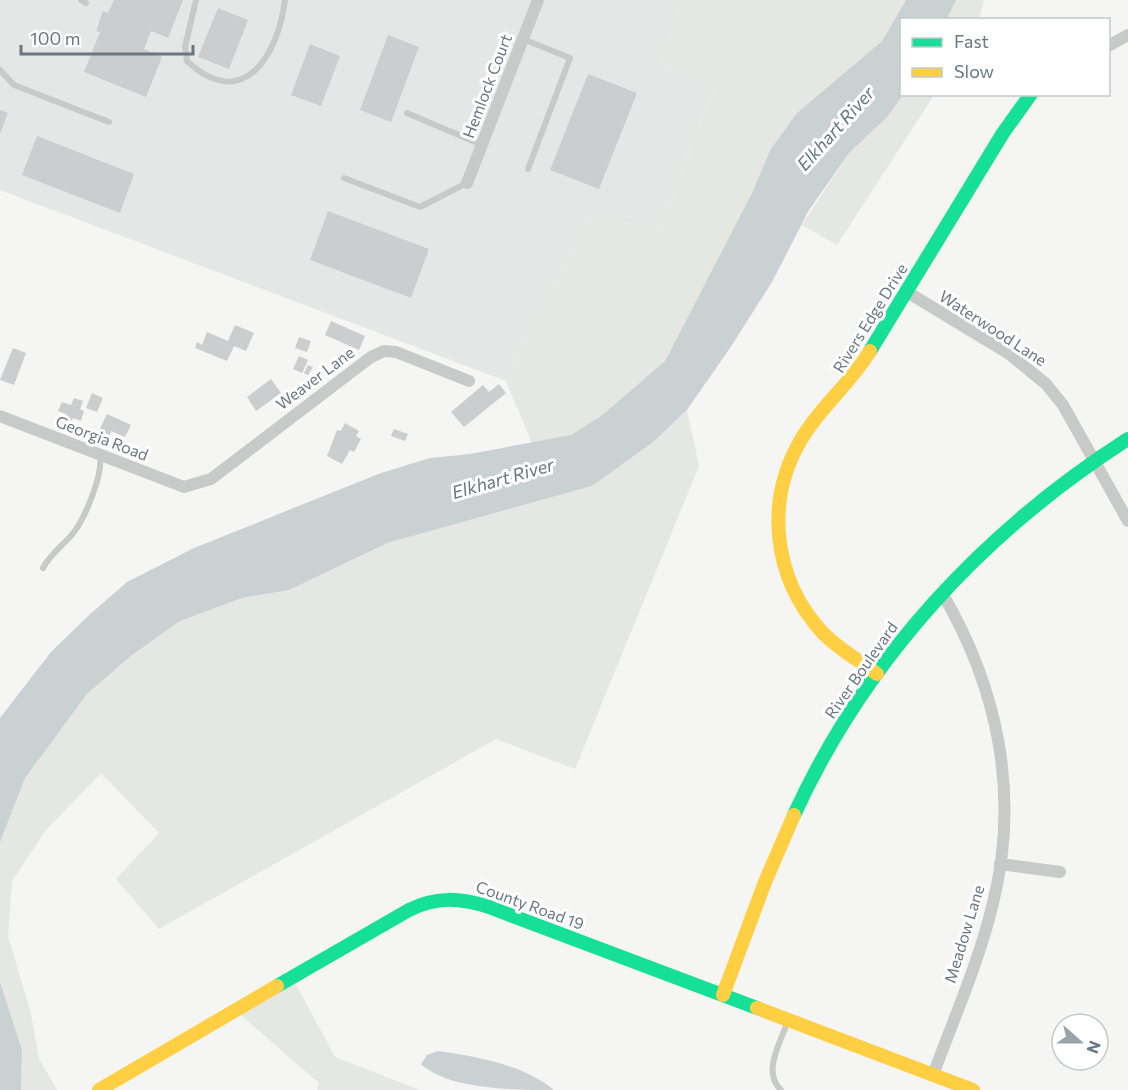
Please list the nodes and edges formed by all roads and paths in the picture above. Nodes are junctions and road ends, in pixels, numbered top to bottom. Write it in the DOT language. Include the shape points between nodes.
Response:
graph roads {
  1 [pos="196,0"];
  2 [pos="285,0"];
  3 [pos="538,0"];
  4 [pos="1128,35"];
  5 [pos="523,39"];
  6 [pos="1110,45"];
  7 [pos="0,70"];
  8 [pos="1030,96"];
  9 [pos="407,113"];
  10 [pos="109,123"];
  11 [pos="483,145"];
  12 [pos="528,169"];
  13 [pos="344,178"];
  14 [pos="467,183"];
  15 [pos="907,292"];
  16 [pos="469,381"];
  17 [pos="0,416"];
  18 [pos="1128,439"];
  19 [pos="100,455"];
  20 [pos="1094,460"];
  21 [pos="194,486"];
  22 [pos="1128,521"];
  23 [pos="43,568"];
  24 [pos="942,593"];
  25 [pos="877,674"];
  26 [pos="1000,864"];
  27 [pos="1060,872"];
  28 [pos="723,995"];
  29 [pos="788,1020"];
  30 [pos="933,1075"];
  31 [pos="99,1090"];
  32 [pos="781,1090"];
  33 [pos="973,1090"];
  1 -- 2 [label="lane" via="185,47 187,61 213,80 237,82 256,71 271,49"];
  3 -- 5 [label="street, Hemlock Court"];
  4 -- 6 [label="street"];
  5 -- 11 [label="street, Hemlock Court"];
  5 -- 12 [label="lane" via="570,58"];
  7 -- 10 [label="lane" via="14,85"];
  8 -- 15 [label="street, Rivers Edge Drive"];
  9 -- 11 [label="lane"];
  11 -- 14 [label="street, Hemlock Court"];
  13 -- 14 [label="lane" via="420,207"];
  15 -- 20 [label="street, Waterwood Lane" via="1030,369 1063,405"];
  15 -- 25 [label="street, Rivers Edge Drive" via="860,368 801,440 789,464 778,510 781,557 794,596 825,634"];
  16 -- 21 [label="street, Weaver Lane" via="396,352 384,351 211,479"];
  17 -- 19 [label="street, Georgia Road"];
  18 -- 20 [label="street, River Boulevard"];
  19 -- 21 [label="street, Georgia Road" via="175,484"];
  19 -- 23 [label="lane" via="101,472 77,528"];
  20 -- 22 [label="street, Waterwood Lane"];
  20 -- 24 [label="street, River Boulevard" via="1007,528"];
  24 -- 25 [label="street, River Boulevard" via="913,624"];
  24 -- 26 [label="street, Meadow Lane" via="979,663 997,731 1004,802"];
  25 -- 28 [label="street, River Boulevard" via="834,739 799,803 762,888"];
  26 -- 27 [label="street"];
  26 -- 30 [label="street, Meadow Lane" via="984,936"];
  28 -- 29 [label="street, County Road 19"];
  28 -- 31 [label="street, County Road 19" via="489,907 446,897 421,903"];
  29 -- 30 [label="street, County Road 19"];
  29 -- 32 [label="lane" via="772,1068"];
  30 -- 33 [label="street, County Road 19"];
}
